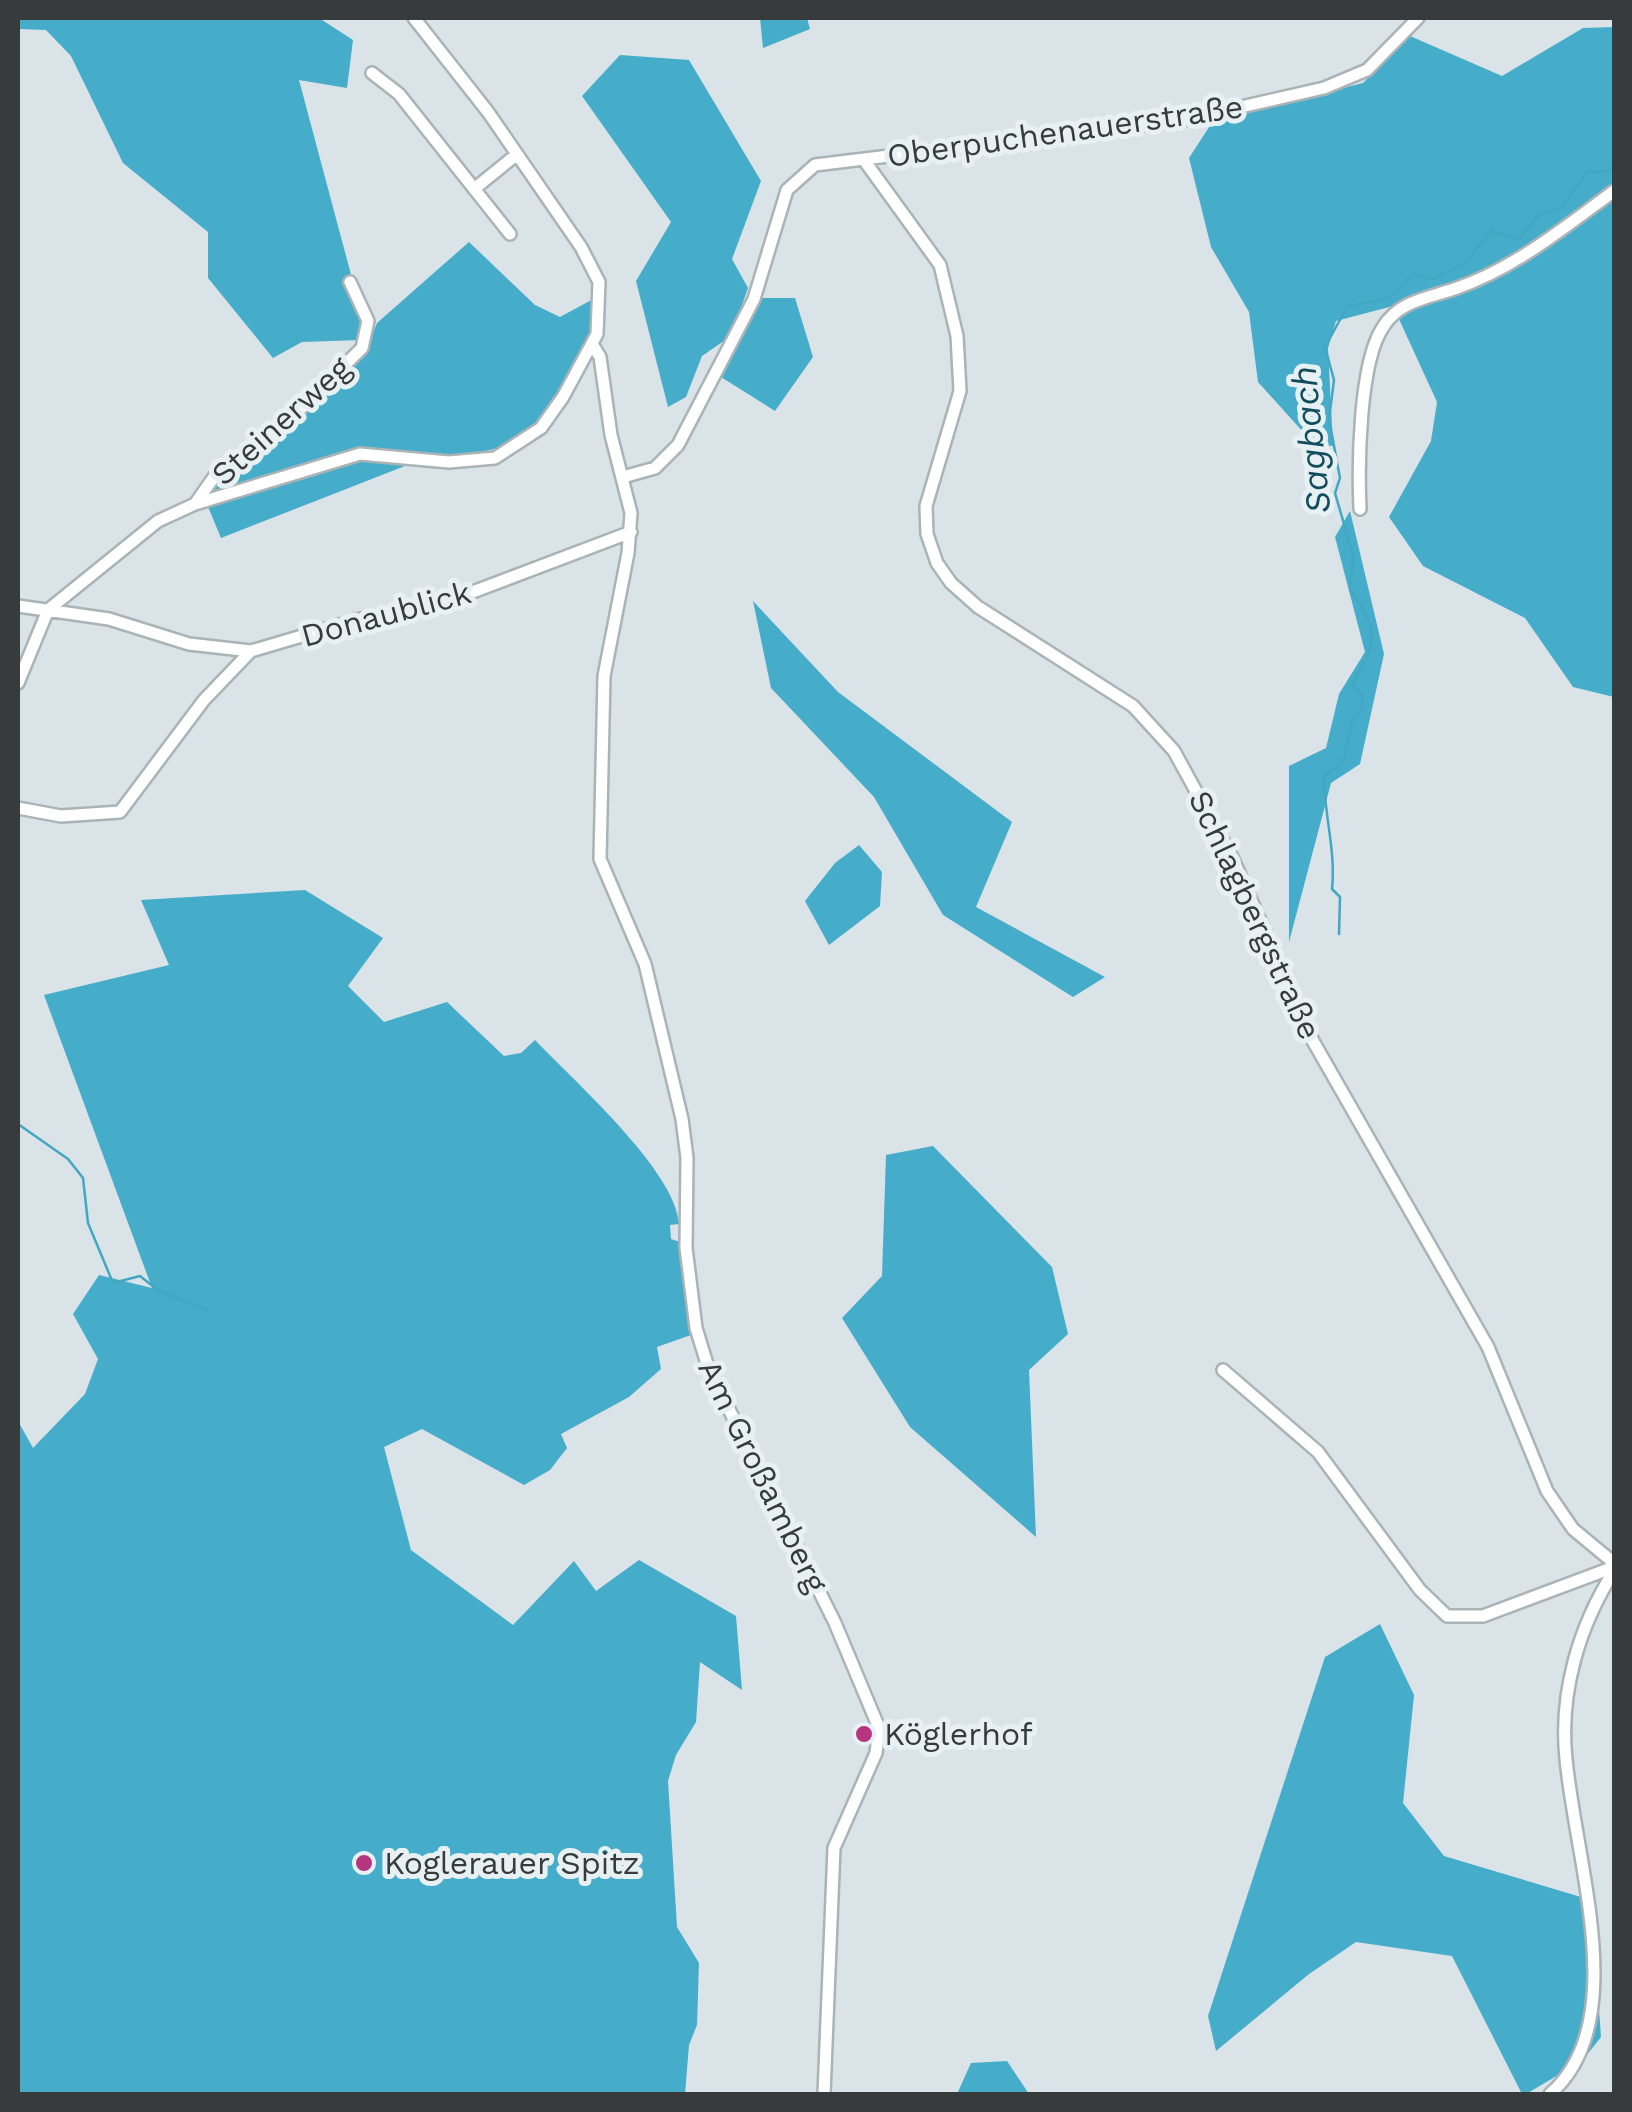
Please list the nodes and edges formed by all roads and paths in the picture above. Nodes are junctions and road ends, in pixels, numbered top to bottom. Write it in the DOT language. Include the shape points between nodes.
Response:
graph roads {
  1 [pos="414,18"];
  2 [pos="1418,18"];
  3 [pos="372,73"];
  4 [pos="516,155"];
  5 [pos="864,160"];
  6 [pos="474,189"];
  7 [pos="1614,192"];
  8 [pos="510,234"];
  9 [pos="350,282"];
  10 [pos="592,344"];
  11 [pos="623,477"];
  12 [pos="195,504"];
  13 [pos="1360,508"];
  14 [pos="631,532"];
  15 [pos="18,606"];
  16 [pos="48,610"];
  17 [pos="252,651"];
  18 [pos="18,683"];
  19 [pos="18,808"];
  20 [pos="1224,1370"];
  21 [pos="1614,1567"];
  22 [pos="1604,1919"];
  23 [pos="1593,2059"];
  24 [pos="824,2094"];
  25 [pos="1550,2094"];
  1 -- 4 [label="street"];
  2 -- 5 [label="street, Oberpuchenauerstraße" via="1367,70 1324,88 1184,120"];
  3 -- 6 [label="street" via="400,94"];
  4 -- 6 [label="street"];
  4 -- 10 [label="street" via="599,282 600,319"];
  5 -- 11 [label="street" via="815,165 787,190 754,299 695,415 667,459"];
  5 -- 21 [label="street, Schlagbergstraße" via="940,264 957,336 960,392 926,506 937,564 978,607 1133,706 1174,752 1232,856 1313,1041 1488,1347 1547,1491 1573,1529"];
  6 -- 8 [label="street"];
  7 -- 13 [label="street" via="1516,259 1404,306 1387,321 1367,376"];
  9 -- 12 [label="street, Steinerweg" via="368,320 362,348 286,423 214,477"];
  10 -- 11 [label="street, Am Großamberg"];
  10 -- 12 [label="street" via="541,428 495,458 449,462 360,454"];
  11 -- 14 [label="street, Am Großamberg"];
  12 -- 16 [label="street" via="158,521"];
  14 -- 17 [label="street, Donaublick" via="433,607 356,620"];
  14 -- 24 [label="street, Am Großamberg" via="604,676 600,859 645,964 682,1119 684,1232 701,1349 879,1728 832,1860"];
  15 -- 16 [label="street"];
  16 -- 17 [label="street" via="122,622 189,644"];
  16 -- 18 [label="street"];
  17 -- 19 [label="street" via="204,700 120,812 61,816"];
  20 -- 21 [label="street" via="1318,1452 1428,1600 1447,1616 1483,1616"];
  21 -- 22 [label="street" via="1578,1650 1564,1721 1570,1793"];
  23 -- 25 [label="street"];
}
